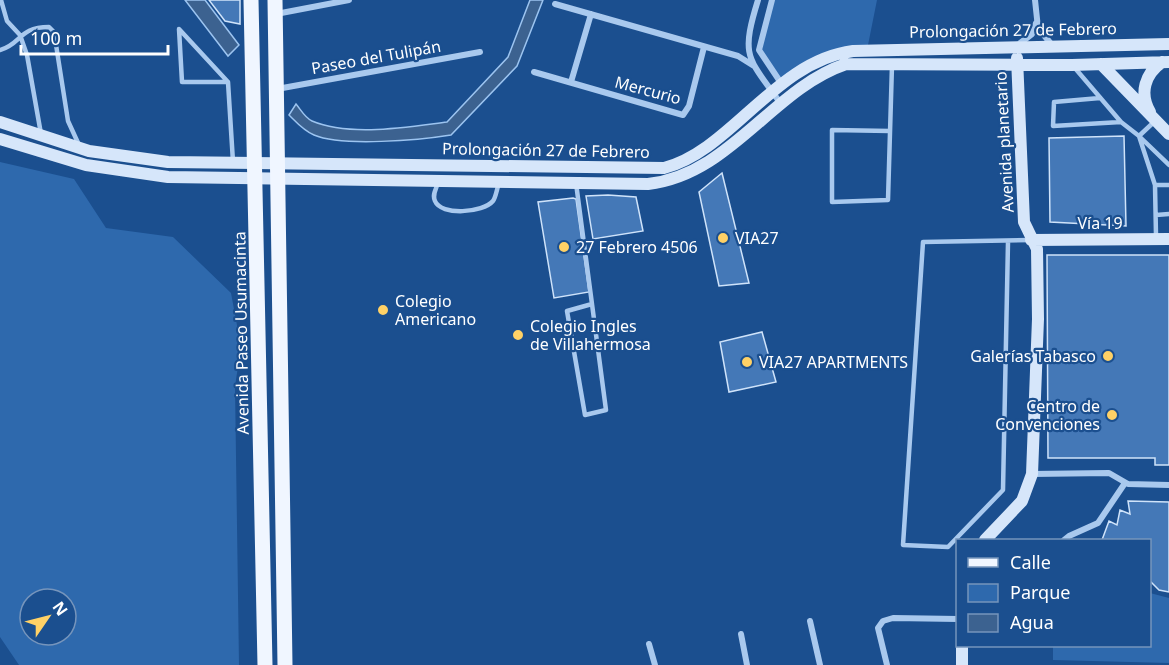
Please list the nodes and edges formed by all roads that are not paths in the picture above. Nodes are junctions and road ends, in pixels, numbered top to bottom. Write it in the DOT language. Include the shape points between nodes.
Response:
graph roads {
  1 [pos="1,0"];
  2 [pos="251,0"];
  3 [pos="350,0"];
  4 [pos="758,0"];
  5 [pos="772,0"];
  6 [pos="1035,0"];
  7 [pos="555,4"];
  8 [pos="275,7"];
  9 [pos="591,14"];
  10 [pos="7,21"];
  11 [pos="0,23"];
  12 [pos="1036,23"];
  13 [pos="20,35"];
  14 [pos="1169,44"];
  15 [pos="1017,46"];
  16 [pos="1053,46"];
  17 [pos="704,47"];
  18 [pos="0,50"];
  19 [pos="480,52"];
  20 [pos="748,54"];
  21 [pos="738,56"];
  22 [pos="761,56"];
  23 [pos="1166,62"];
  24 [pos="892,63"];
  25 [pos="1017,64"];
  26 [pos="1072,64"];
  27 [pos="1101,64"];
  28 [pos="754,66"];
  29 [pos="534,72"];
  30 [pos="228,82"];
  31 [pos="571,82"];
  32 [pos="776,88"];
  33 [pos="276,89"];
  34 [pos="1100,98"];
  35 [pos="785,101"];
  36 [pos="1155,121"];
  37 [pos="0,122"];
  38 [pos="1121,122"];
  39 [pos="890,131"];
  40 [pos="41,134"];
  41 [pos="1169,134"];
  42 [pos="1139,136"];
  43 [pos="0,139"];
  44 [pos="81,148"];
  45 [pos="233,162"];
  46 [pos="277,162"];
  47 [pos="1169,165"];
  48 [pos="256,170"];
  49 [pos="277,178"];
  50 [pos="439,180"];
  51 [pos="500,181"];
  52 [pos="575,182"];
  53 [pos="1155,185"];
  54 [pos="1169,185"];
  55 [pos="1169,214"];
  56 [pos="1156,215"];
  57 [pos="1163,239"];
  58 [pos="1008,242"];
  59 [pos="1034,243"];
  60 [pos="1169,247"];
  61 [pos="592,304"];
  62 [pos="1032,474"];
  63 [pos="1125,483"];
  64 [pos="1169,485"];
  65 [pos="986,539"];
  66 [pos="1065,539"];
  67 [pos="956,619"];
  68 [pos="810,621"];
  69 [pos="741,634"];
  70 [pos="649,644"];
  71 [pos="962,647"];
  72 [pos="265,665"];
  73 [pos="285,665"];
  74 [pos="655,665"];
  75 [pos="747,665"];
  76 [pos="820,665"];
  77 [pos="887,665"];
  78 [pos="963,665"];
  1 -- 10 [label="lane"];
  2 -- 48 [label="main road, Avenida Paseo Usumacinta"];
  3 -- 8 [label="street"];
  4 -- 20 [label="street"];
  5 -- 22 [label="street" via="760,44"];
  6 -- 12 [label="street"];
  7 -- 9 [label="street"];
  8 -- 33 [label="main road"];
  9 -- 17 [label="street"];
  9 -- 31 [label="street"];
  10 -- 11 [label="lane"];
  10 -- 13 [label="lane"];
  12 -- 15 [label="street" via="1032,34"];
  12 -- 16 [label="street"];
  13 -- 18 [label="lane" via="13,45"];
  13 -- 40 [label="lane"];
  13 -- 44 [label="lane" via="44,27 54,32 68,121"];
  14 -- 16 [label="main road, Prolongación 27 de Febrero"];
  15 -- 16 [label="main road, Prolongación 27 de Febrero"];
  15 -- 25 [label="main road, Avenida planetario"];
  15 -- 32 [label="main road, Prolongación 27 de Febrero" via="844,52 821,59"];
  17 -- 21 [label="street"];
  17 -- 31 [label="street, Mercurio" via="689,106 683,115"];
  19 -- 33 [label="street, Paseo del Tulipán"];
  20 -- 21 [label="street"];
  20 -- 22 [label="street"];
  20 -- 28 [label="street"];
  21 -- 28 [label="street"];
  22 -- 32 [label="street"];
  23 -- 27 [label="main road, Prolongación 27 de Febrero"];
  23 -- 36 [label="main road" via="1149,75 1145,88 1145,101"];
  24 -- 25 [label="main road, Prolongación 27 de Febrero"];
  24 -- 35 [label="main road, Prolongación 27 de Febrero" via="846,64 815,78"];
  24 -- 39 [label="lane"];
  25 -- 26 [label="main road, Prolongación 27 de Febrero"];
  25 -- 59 [label="main road, Avenida planetario" via="1024,222"];
  26 -- 27 [label="main road, Prolongación 27 de Febrero"];
  26 -- 34 [label="lane"];
  27 -- 36 [label="main road"];
  28 -- 32 [label="street"];
  29 -- 31 [label="street, Mercurio"];
  30 -- 30 [label="lane" via="203,53 179,29 182,82"];
  30 -- 45 [label="lane"];
  32 -- 35 [label="street"];
  32 -- 35 [label="street"];
  32 -- 46 [label="main road, Prolongación 27 de Febrero" via="695,154 664,168"];
  33 -- 46 [label="main road"];
  34 -- 38 [label="lane"];
  34 -- 38 [label="lane" via="1054,102 1053,126"];
  35 -- 52 [label="main road, Prolongación 27 de Febrero" via="729,147 675,179 648,184"];
  36 -- 41 [label="main road"];
  36 -- 42 [label="lane"];
  37 -- 40 [label="main road, Prolongación 27 de Febrero"];
  38 -- 42 [label="lane"];
  39 -- 39 [label="lane" via="888,200 832,202 832,130"];
  40 -- 44 [label="main road, Prolongación 27 de Febrero"];
  42 -- 47 [label="lane"];
  42 -- 53 [label="lane"];
  43 -- 48 [label="main road, Prolongación 27 de Febrero" via="86,165 168,177"];
  44 -- 45 [label="main road, Prolongación 27 de Febrero" via="168,162"];
  45 -- 48 [label="main road, Prolongación 27 de Febrero"];
  46 -- 48 [label="main road, Prolongación 27 de Febrero"];
  46 -- 49 [label="main road"];
  48 -- 49 [label="main road, Prolongación 27 de Febrero"];
  48 -- 72 [label="main road, Avenida Paseo Usumacinta"];
  49 -- 50 [label="main road, Prolongación 27 de Febrero"];
  49 -- 73 [label="main road"];
  50 -- 51 [label="main road, Prolongación 27 de Febrero"];
  50 -- 51 [label="lane" via="436,204 455,211 486,206 493,201"];
  51 -- 52 [label="main road, Prolongación 27 de Febrero"];
  52 -- 61 [label="lane"];
  53 -- 54 [label="lane"];
  53 -- 56 [label="lane"];
  55 -- 56 [label="lane"];
  56 -- 57 [label="lane"];
  57 -- 59 [label="main road, Vía 19"];
  58 -- 58 [label="lane" via="923,242 903,544 948,547 1003,490"];
  58 -- 59 [label="lane"];
  59 -- 60 [label="main road, Vía 19"];
  59 -- 62 [label="main road, Avenida planetario" via="1038,330"];
  61 -- 61 [label="lane" via="606,410 585,415 567,311"];
  62 -- 63 [label="street" via="1109,473"];
  62 -- 65 [label="main road, Avenida planetario" via="1022,501"];
  63 -- 64 [label="street"];
  63 -- 66 [label="street" via="1098,523"];
  67 -- 77 [label="street" via="883,621 878,628"];
  68 -- 76 [label="street"];
  69 -- 75 [label="street"];
  70 -- 74 [label="street"];
  71 -- 78 [label="main road"];
}
